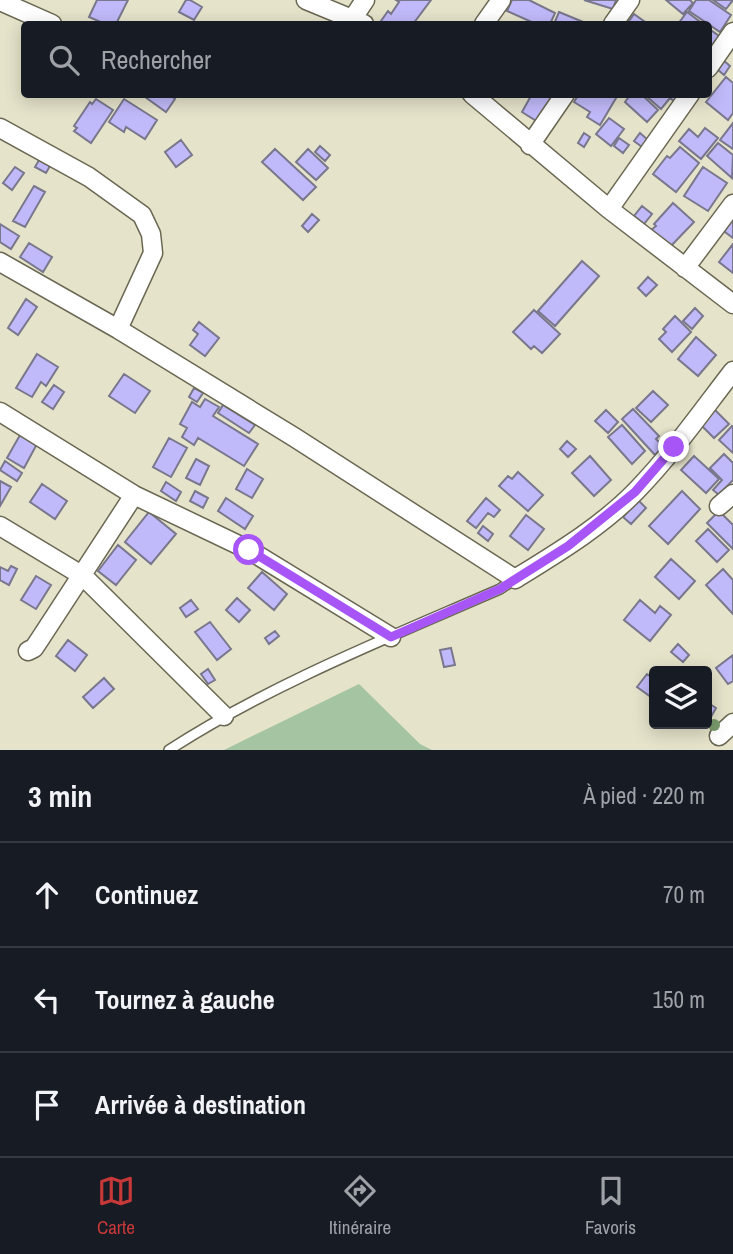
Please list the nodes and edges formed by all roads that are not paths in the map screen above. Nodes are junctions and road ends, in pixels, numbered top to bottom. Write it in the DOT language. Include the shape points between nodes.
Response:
graph roads {
  1 [pos="306,0"];
  2 [pos="365,0"];
  3 [pos="500,0"];
  4 [pos="630,0"];
  5 [pos="0,1"];
  6 [pos="45,21"];
  7 [pos="358,21"];
  8 [pos="486,21"];
  9 [pos="615,21"];
  10 [pos="733,32"];
  11 [pos="712,64"];
  12 [pos="477,98"];
  13 [pos="562,98"];
  14 [pos="687,98"];
  15 [pos="0,128"];
  16 [pos="530,145"];
  17 [pos="733,204"];
  18 [pos="610,209"];
  19 [pos="0,262"];
  20 [pos="685,268"];
  21 [pos="733,304"];
  22 [pos="118,329"];
  23 [pos="733,370"];
  24 [pos="0,412"];
  25 [pos="733,494"];
  26 [pos="134,495"];
  27 [pos="719,506"];
  28 [pos="0,526"];
  29 [pos="83,576"];
  30 [pos="515,579"];
  31 [pos="391,637"];
  32 [pos="29,651"];
  33 [pos="224,716"];
  34 [pos="733,723"];
  35 [pos="719,736"];
  36 [pos="169,750"];
  1 -- 7 [label="street"];
  2 -- 7 [label="street"];
  3 -- 8 [label="street"];
  4 -- 9 [label="street"];
  5 -- 6 [label="street"];
  10 -- 11 [label="street"];
  12 -- 16 [label="street"];
  13 -- 16 [label="street"];
  14 -- 18 [label="street"];
  15 -- 22 [label="street" via="89,177 142,215 153,253"];
  16 -- 18 [label="street"];
  17 -- 20 [label="street"];
  18 -- 20 [label="street"];
  19 -- 22 [label="street"];
  20 -- 21 [label="street"];
  22 -- 30 [label="street"];
  23 -- 30 [label="street" via="635,492 568,546"];
  24 -- 26 [label="street"];
  25 -- 27 [label="street"];
  26 -- 29 [label="street"];
  26 -- 31 [label="street" via="249,550"];
  28 -- 29 [label="street"];
  29 -- 32 [label="street"];
  29 -- 33 [label="street"];
  30 -- 31 [label="lane"];
  31 -- 33 [label="lane"];
  33 -- 36 [label="lane"];
  34 -- 35 [label="street"];
}
